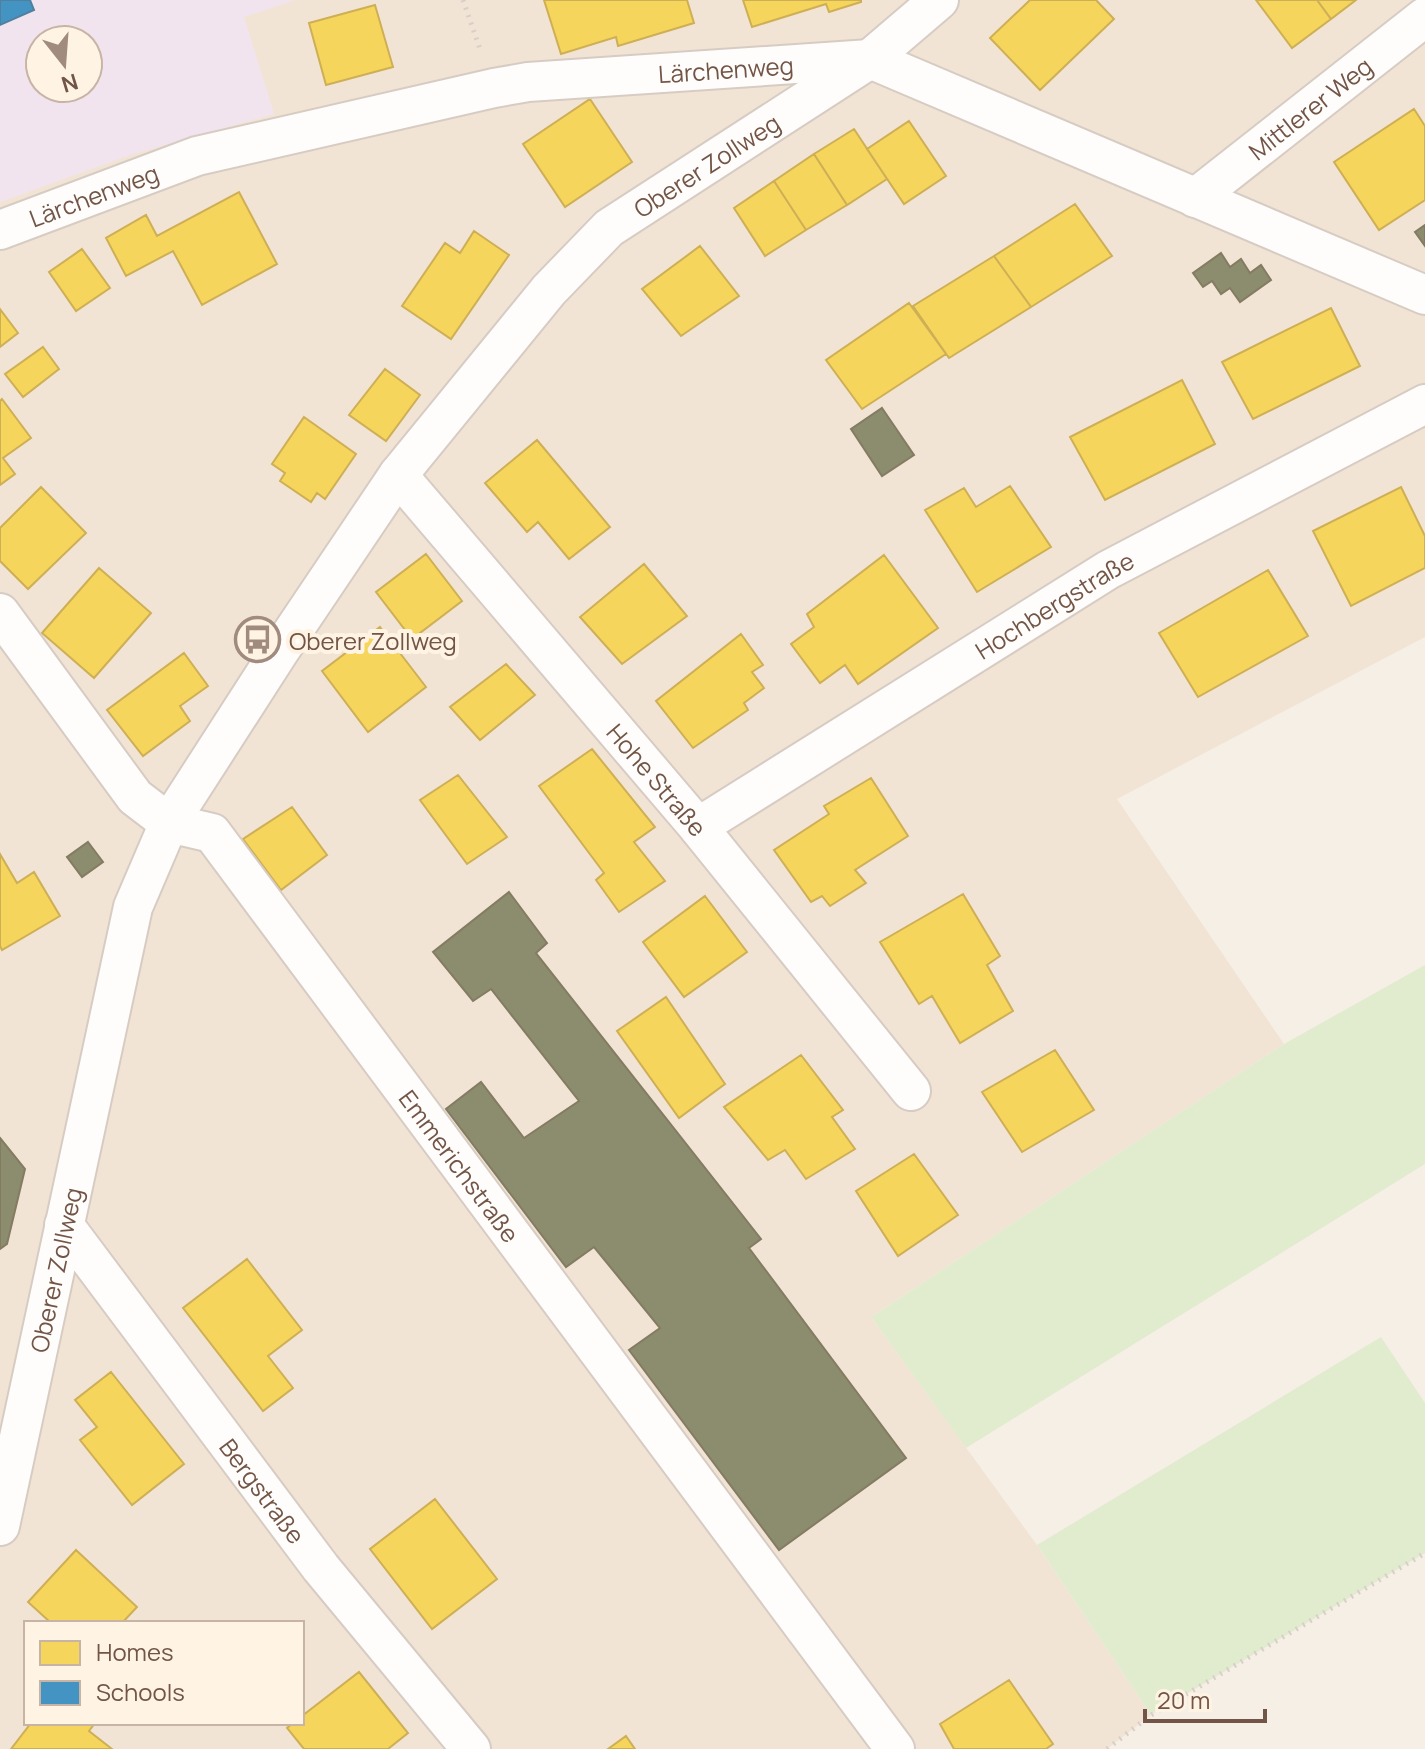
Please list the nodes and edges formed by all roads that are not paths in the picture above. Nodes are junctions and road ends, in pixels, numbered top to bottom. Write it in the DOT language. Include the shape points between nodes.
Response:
graph roads {
  1 [pos="939,0"];
  2 [pos="1425,17"];
  3 [pos="870,59"];
  4 [pos="1195,198"];
  5 [pos="0,230"];
  6 [pos="1425,295"];
  7 [pos="1425,404"];
  8 [pos="398,475"];
  9 [pos="0,613"];
  10 [pos="169,823"];
  11 [pos="698,827"];
  12 [pos="911,1091"];
  13 [pos="64,1225"];
  14 [pos="0,1526"];
  15 [pos="471,1749"];
  16 [pos="895,1749"];
  1 -- 3 [label="street, Oberer Zollweg"];
  2 -- 4 [label="street, Mittlerer Weg"];
  3 -- 4 [label="street, Lärchenweg"];
  3 -- 5 [label="street, Lärchenweg" via="494,88 197,156"];
  3 -- 8 [label="street, Oberer Zollweg" via="609,228 549,290"];
  4 -- 6 [label="street, Lärchenweg"];
  7 -- 11 [label="street, Hochbergstraße" via="1108,570"];
  8 -- 10 [label="street, Oberer Zollweg"];
  8 -- 11 [label="street, Hohe Straße"];
  9 -- 10 [label="street, Emmerichstraße" via="135,797"];
  10 -- 13 [label="street, Oberer Zollweg" via="133,907"];
  10 -- 16 [label="street, Emmerichstraße" via="212,833"];
  11 -- 12 [label="street, Hohe Straße"];
  13 -- 14 [label="street, Oberer Zollweg"];
  13 -- 15 [label="street, Bergstraße" via="321,1568"];
}
